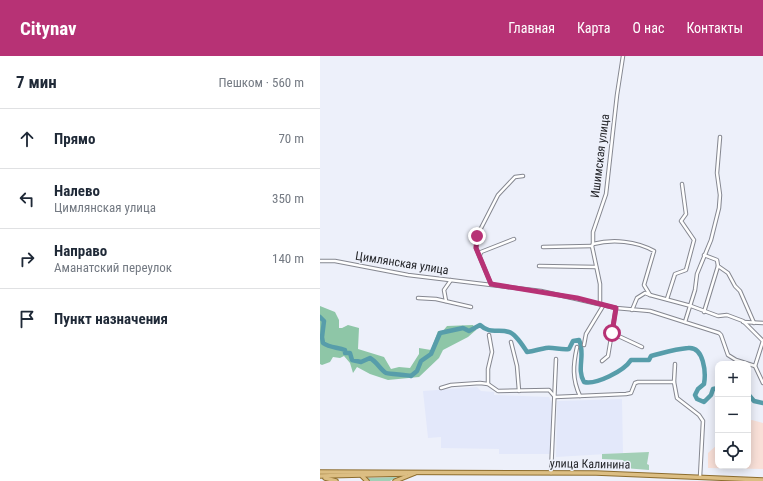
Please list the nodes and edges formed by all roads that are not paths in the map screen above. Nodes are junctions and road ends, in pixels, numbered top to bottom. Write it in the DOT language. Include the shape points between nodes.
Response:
graph roads {
  1 [pos="623,56"];
  2 [pos="720,137"];
  3 [pos="523,176"];
  4 [pos="682,184"];
  5 [pos="514,239"];
  6 [pos="593,245"];
  7 [pos="543,247"];
  8 [pos="704,255"];
  9 [pos="480,258"];
  10 [pos="320,261"];
  11 [pos="539,266"];
  12 [pos="718,266"];
  13 [pos="596,267"];
  14 [pos="452,280"];
  15 [pos="491,284"];
  16 [pos="650,294"];
  17 [pos="418,298"];
  18 [pos="667,299"];
  19 [pos="446,301"];
  20 [pos="600,304"];
  21 [pos="603,306"];
  22 [pos="691,306"];
  23 [pos="470,307"];
  24 [pos="616,308"];
  25 [pos="632,310"];
  26 [pos="704,312"];
  27 [pos="743,321"];
  28 [pos="685,322"];
  29 [pos="754,323"];
  30 [pos="763,323"];
  31 [pos="612,333"];
  32 [pos="489,335"];
  33 [pos="763,341"];
  34 [pos="511,342"];
  35 [pos="584,345"];
  36 [pos="577,347"];
  37 [pos="642,347"];
  38 [pos="556,359"];
  39 [pos="602,361"];
  40 [pos="675,364"];
  41 [pos="755,366"];
  42 [pos="674,382"];
  43 [pos="763,383"];
  44 [pos="488,384"];
  45 [pos="442,388"];
  46 [pos="519,391"];
  47 [pos="580,396"];
  48 [pos="555,397"];
  49 [pos="362,471"];
  50 [pos="320,472"];
  51 [pos="417,473"];
  52 [pos="551,473"];
  53 [pos="362,476"];
  54 [pos="320,477"];
  55 [pos="700,478"];
  56 [pos="763,480"];
  57 [pos="336,481"];
  58 [pos="360,481"];
  59 [pos="366,481"];
  60 [pos="395,481"];
  1 -- 6 [label="street, Ишимская улица" via="606,194 593,232"];
  2 -- 8 [label="street" via="719,208 712,240"];
  3 -- 9 [label="street" via="515,177 501,191 481,226 476,244"];
  4 -- 18 [label="street" via="686,214 681,221 694,240 686,270 675,274"];
  5 -- 9 [label="street" via="481,252"];
  6 -- 7 [label="street"];
  6 -- 13 [label="street, Ишимская улица"];
  6 -- 16 [label="street" via="604,242 632,243 654,251 644,285"];
  8 -- 12 [label="street" via="715,258"];
  8 -- 22 [label="street" via="697,274"];
  9 -- 15 [label="street"];
  10 -- 14 [label="street, Цимлянская улица" via="336,261 397,274"];
  11 -- 13 [label="street"];
  12 -- 26 [label="street"];
  12 -- 29 [label="street" via="728,273 740,291"];
  13 -- 20 [label="street, Ишимская улица" via="600,284"];
  14 -- 15 [label="street, Цимлянская улица"];
  14 -- 19 [label="street" via="444,290"];
  15 -- 20 [label="street, Цимлянская улица" via="541,291"];
  16 -- 18 [label="street"];
  16 -- 25 [label="street" via="645,293 638,298"];
  17 -- 19 [label="street"];
  18 -- 22 [label="street"];
  19 -- 23 [label="street"];
  20 -- 21 [label="street"];
  21 -- 24 [label="street"];
  21 -- 35 [label="street" via="586,334"];
  22 -- 26 [label="street"];
  22 -- 28 [label="street"];
  24 -- 25 [label="street"];
  24 -- 31 [label="street"];
  25 -- 28 [label="street" via="650,311"];
  26 -- 27 [label="street" via="718,316 727,315"];
  27 -- 29 [label="street"];
  27 -- 33 [label="street"];
  28 -- 41 [label="street" via="719,333 728,355"];
  29 -- 30 [label="street"];
  31 -- 37 [label="street"];
  31 -- 39 [label="street" via="608,356"];
  32 -- 44 [label="street" via="492,352"];
  33 -- 41 [label="street"];
  34 -- 46 [label="street"];
  36 -- 47 [label="street" via="573,368"];
  38 -- 48 [label="street"];
  40 -- 42 [label="street"];
  41 -- 43 [label="street"];
  42 -- 47 [label="street" via="638,382 631,393"];
  42 -- 55 [label="street" via="677,398 699,416 703,424"];
  44 -- 45 [label="street" via="451,385"];
  44 -- 46 [label="street" via="498,391"];
  46 -- 48 [label="street" via="549,390"];
  47 -- 48 [label="street"];
  48 -- 52 [label="street"];
  49 -- 50 [label="main road, улица Калинина"];
  49 -- 51 [label="main road, улица Калинина"];
  49 -- 53 [label="main road"];
  51 -- 52 [label="main road, улица Калинина"];
  51 -- 53 [label="main road, улица Калинина"];
  51 -- 60 [label="main road"];
  52 -- 55 [label="main road, улица Калинина"];
  53 -- 54 [label="main road, улица Калинина"];
  53 -- 58 [label="main road"];
  53 -- 59 [label="main road"];
  54 -- 57 [label="main road"];
  55 -- 56 [label="main road, улица Калинина"];
}
